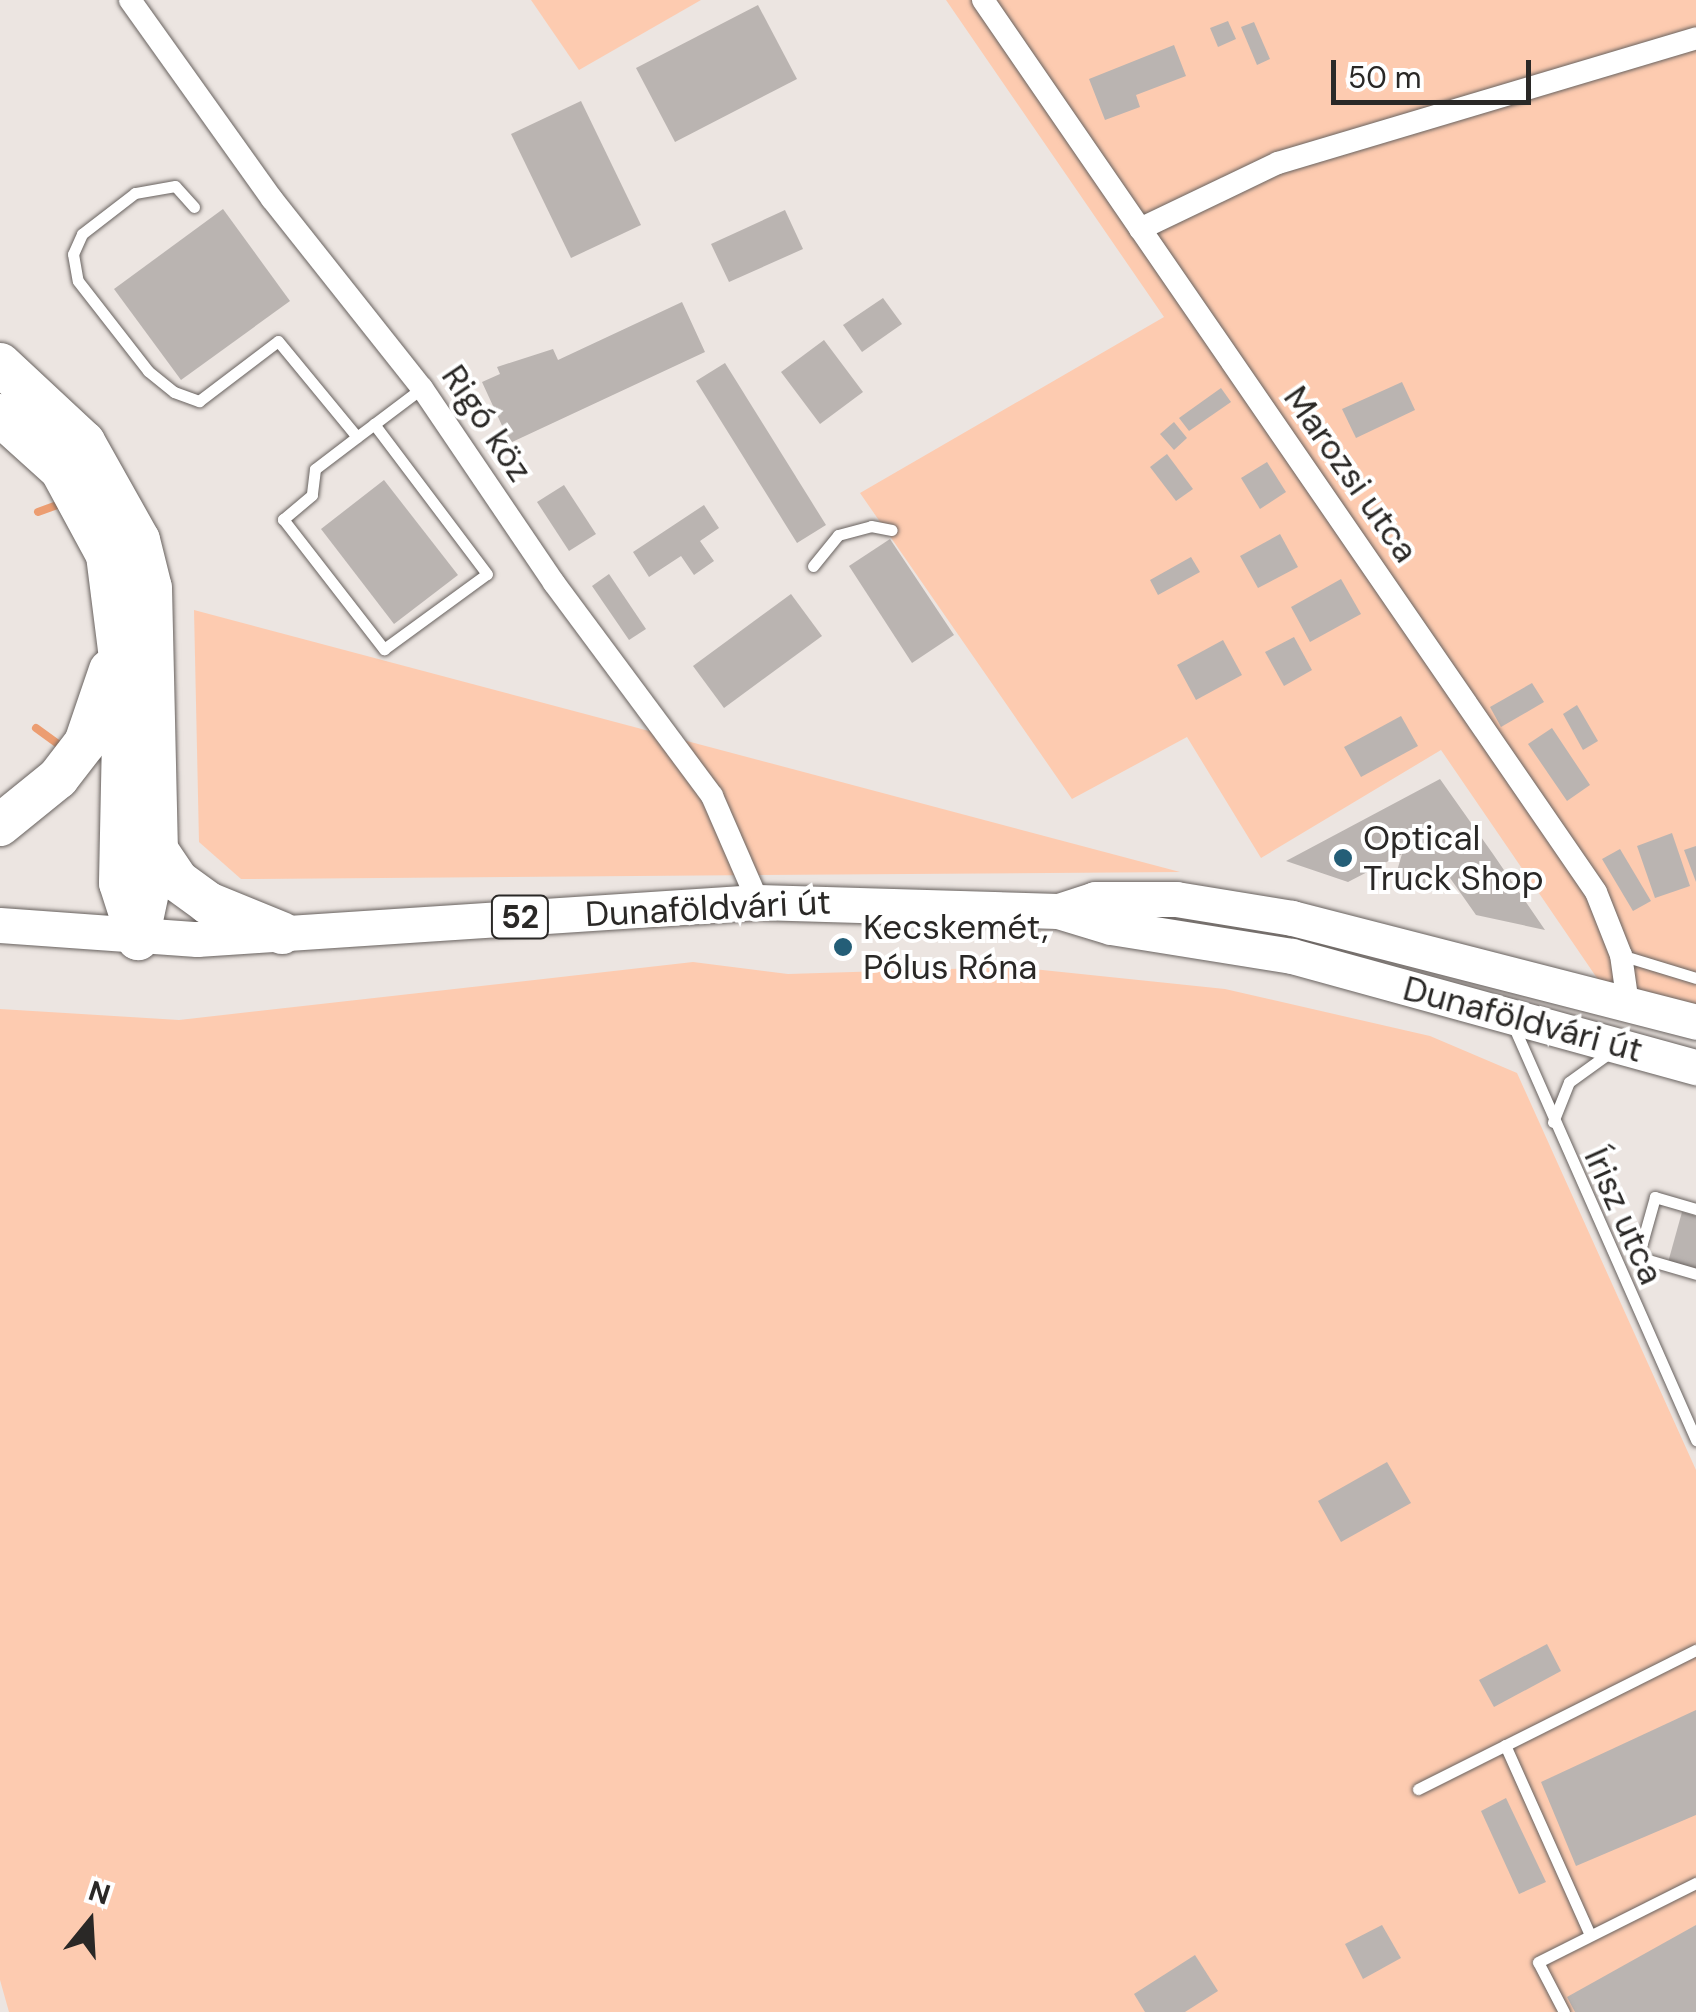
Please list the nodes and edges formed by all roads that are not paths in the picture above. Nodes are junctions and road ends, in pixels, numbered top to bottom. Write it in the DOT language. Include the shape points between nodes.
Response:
graph roads {
  1 [pos="130,0"];
  2 [pos="983,0"];
  3 [pos="1696,38"];
  4 [pos="194,206"];
  5 [pos="1140,229"];
  6 [pos="0,364"];
  7 [pos="422,388"];
  8 [pos="0,415"];
  9 [pos="374,424"];
  10 [pos="357,437"];
  11 [pos="892,530"];
  12 [pos="813,566"];
  13 [pos="117,635"];
  14 [pos="0,825"];
  15 [pos="157,850"];
  16 [pos="758,902"];
  17 [pos="1058,911"];
  18 [pos="0,925"];
  19 [pos="282,933"];
  20 [pos="138,939"];
  21 [pos="1621,955"];
  22 [pos="1696,978"];
  23 [pos="1628,1004"];
  24 [pos="1510,1016"];
  25 [pos="1696,1022"];
  26 [pos="1696,1044"];
  27 [pos="1630,1049"];
  28 [pos="1696,1067"];
  29 [pos="1696,1089"];
  30 [pos="1554,1122"];
  31 [pos="1696,1209"];
  32 [pos="1696,1274"];
  33 [pos="1696,1440"];
  34 [pos="1696,1650"];
  35 [pos="1505,1744"];
  36 [pos="1418,1788"];
  37 [pos="1696,1883"];
  38 [pos="1590,1935"];
  39 [pos="1564,2012"];
  1 -- 7 [label="street, Rigó köz" via="272,199"];
  2 -- 5 [label="street, Marozsi utca"];
  3 -- 5 [label="street" via="1278,163"];
  4 -- 10 [label="lane" via="175,186 135,192 82,234 73,254 78,280 148,371 174,392 199,401 278,342"];
  5 -- 21 [label="street, Marozsi utca" via="1596,892"];
  6 -- 15 [label="highway" via="84,442 139,540 156,653"];
  7 -- 9 [label="lane"];
  7 -- 16 [label="street, Rigó köz" via="554,583 712,796"];
  8 -- 13 [label="highway" via="50,459 90,514 107,555"];
  9 -- 10 [label="lane"];
  9 -- 10 [label="lane" via="486,574 384,649 283,518 312,495 315,469"];
  11 -- 12 [label="lane" via="871,526 838,535"];
  13 -- 14 [label="highway" via="106,696 85,743 58,778"];
  13 -- 20 [label="highway" via="124,690 120,883"];
  15 -- 19 [label="highway" via="178,881 208,904"];
  15 -- 20 [label="highway"];
  16 -- 17 [label="main road, Dunaföldvári út / 52"];
  16 -- 19 [label="main road, Dunaföldvári út / 52"];
  17 -- 23 [label="main road, Dunaföldvári út / 52" via="1095,898 1176,899 1260,912"];
  17 -- 24 [label="main road, Dunaföldvári út / 52" via="1112,927 1292,956"];
  18 -- 20 [label="main road, Dunaföldvári út / 52"];
  19 -- 20 [label="main road, Dunaföldvári út / 52"];
  21 -- 22 [label="lane"];
  21 -- 23 [label="street, Marozsi utca"];
  23 -- 25 [label="main road, Dunaföldvári út / 52"];
  23 -- 26 [label="main road" via="1644,1024"];
  24 -- 27 [label="main road, Dunaföldvári út / 52"];
  24 -- 30 [label="lane, Írisz utca"];
  27 -- 28 [label="main road, Dunaföldvári út / 52"];
  27 -- 29 [label="main road"];
  27 -- 30 [label="lane, Írisz utca" via="1569,1082"];
  30 -- 33 [label="lane, Írisz utca"];
  31 -- 32 [label="lane" via="1655,1197 1638,1258"];
  34 -- 35 [label="lane"];
  35 -- 36 [label="lane"];
  35 -- 38 [label="lane"];
  37 -- 38 [label="lane"];
  38 -- 39 [label="lane" via="1538,1962"];
}
